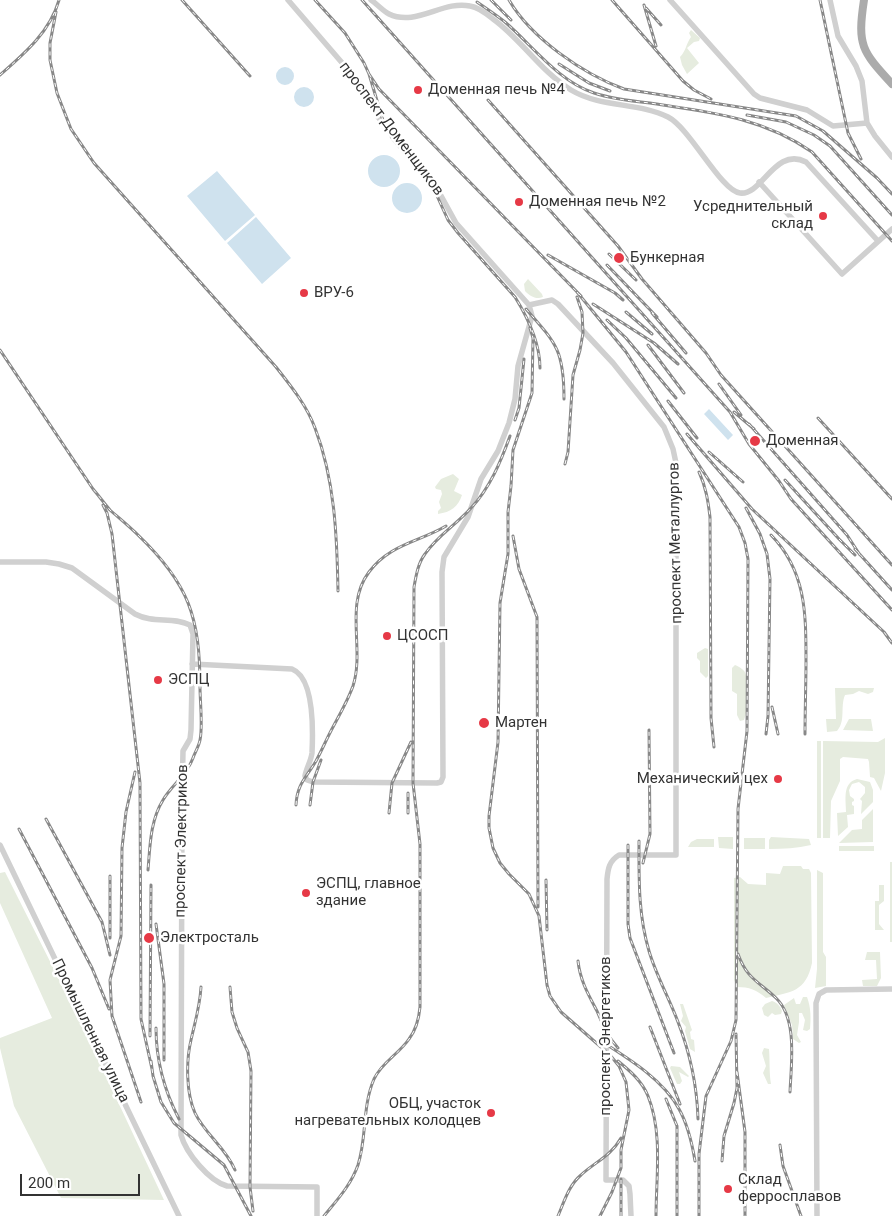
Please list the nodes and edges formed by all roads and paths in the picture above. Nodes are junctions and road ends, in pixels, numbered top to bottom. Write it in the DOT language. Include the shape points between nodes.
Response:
graph roads {
  1 [pos="288,0"];
  2 [pos="371,0"];
  3 [pos="670,0"];
  4 [pos="830,0"];
  5 [pos="864,0"];
  6 [pos="892,84"];
  7 [pos="867,123"];
  8 [pos="892,157"];
  9 [pos="760,182"];
  10 [pos="892,229"];
  11 [pos="878,241"];
  12 [pos="529,305"];
  13 [pos="0,562"];
  14 [pos="192,664"];
  15 [pos="0,845"];
  16 [pos="609,867"];
  17 [pos="892,989"];
  18 [pos="179,1216"];
  19 [pos="317,1216"];
  20 [pos="631,1216"];
  21 [pos="817,1216"];
  1 -- 12 [label="street, проспект Доменщиков" via="368,93 378,117 434,183 456,223"];
  2 -- 9 [label="street" via="389,14 400,16 423,15 454,4 472,6 508,30 549,73 570,89 590,100 648,111 672,120 731,188 739,193 748,192"];
  3 -- 7 [label="street" via="760,98 807,110 832,126"];
  4 -- 7 [label="street" via="838,36 862,81"];
  5 -- 6 [label="main road" via="863,48"];
  7 -- 8 [label="street"];
  9 -- 11 [label="street" via="784,161 792,158 806,162"];
  9 -- 11 [label="street" via="842,274"];
  10 -- 11 [label="street"];
  12 -- 14 [label="street" via="532,316 518,366 516,399 509,423 498,451 481,479 468,517 444,557 441,782 307,780 304,776 312,756 311,711 309,693 298,672 292,669"];
  12 -- 16 [label="street, проспект Металлургов" via="552,300 558,304 613,363 664,427 674,449 676,463 676,855 619,855"];
  13 -- 14 [label="street, проспект Электриков" via="59,564 72,568 144,619 181,620 190,625 193,634"];
  14 -- 19 [label="street, проспект Электриков" via="191,730 183,751 182,786 181,1135 188,1152 218,1184 317,1187"];
  15 -- 18 [label="street, Промышленная улица"];
  16 -- 20 [label="street, проспект Энергетиков" via="606,1180 623,1180 629,1186"];
  17 -- 21 [label="street" via="826,990 816,1003"];
}
